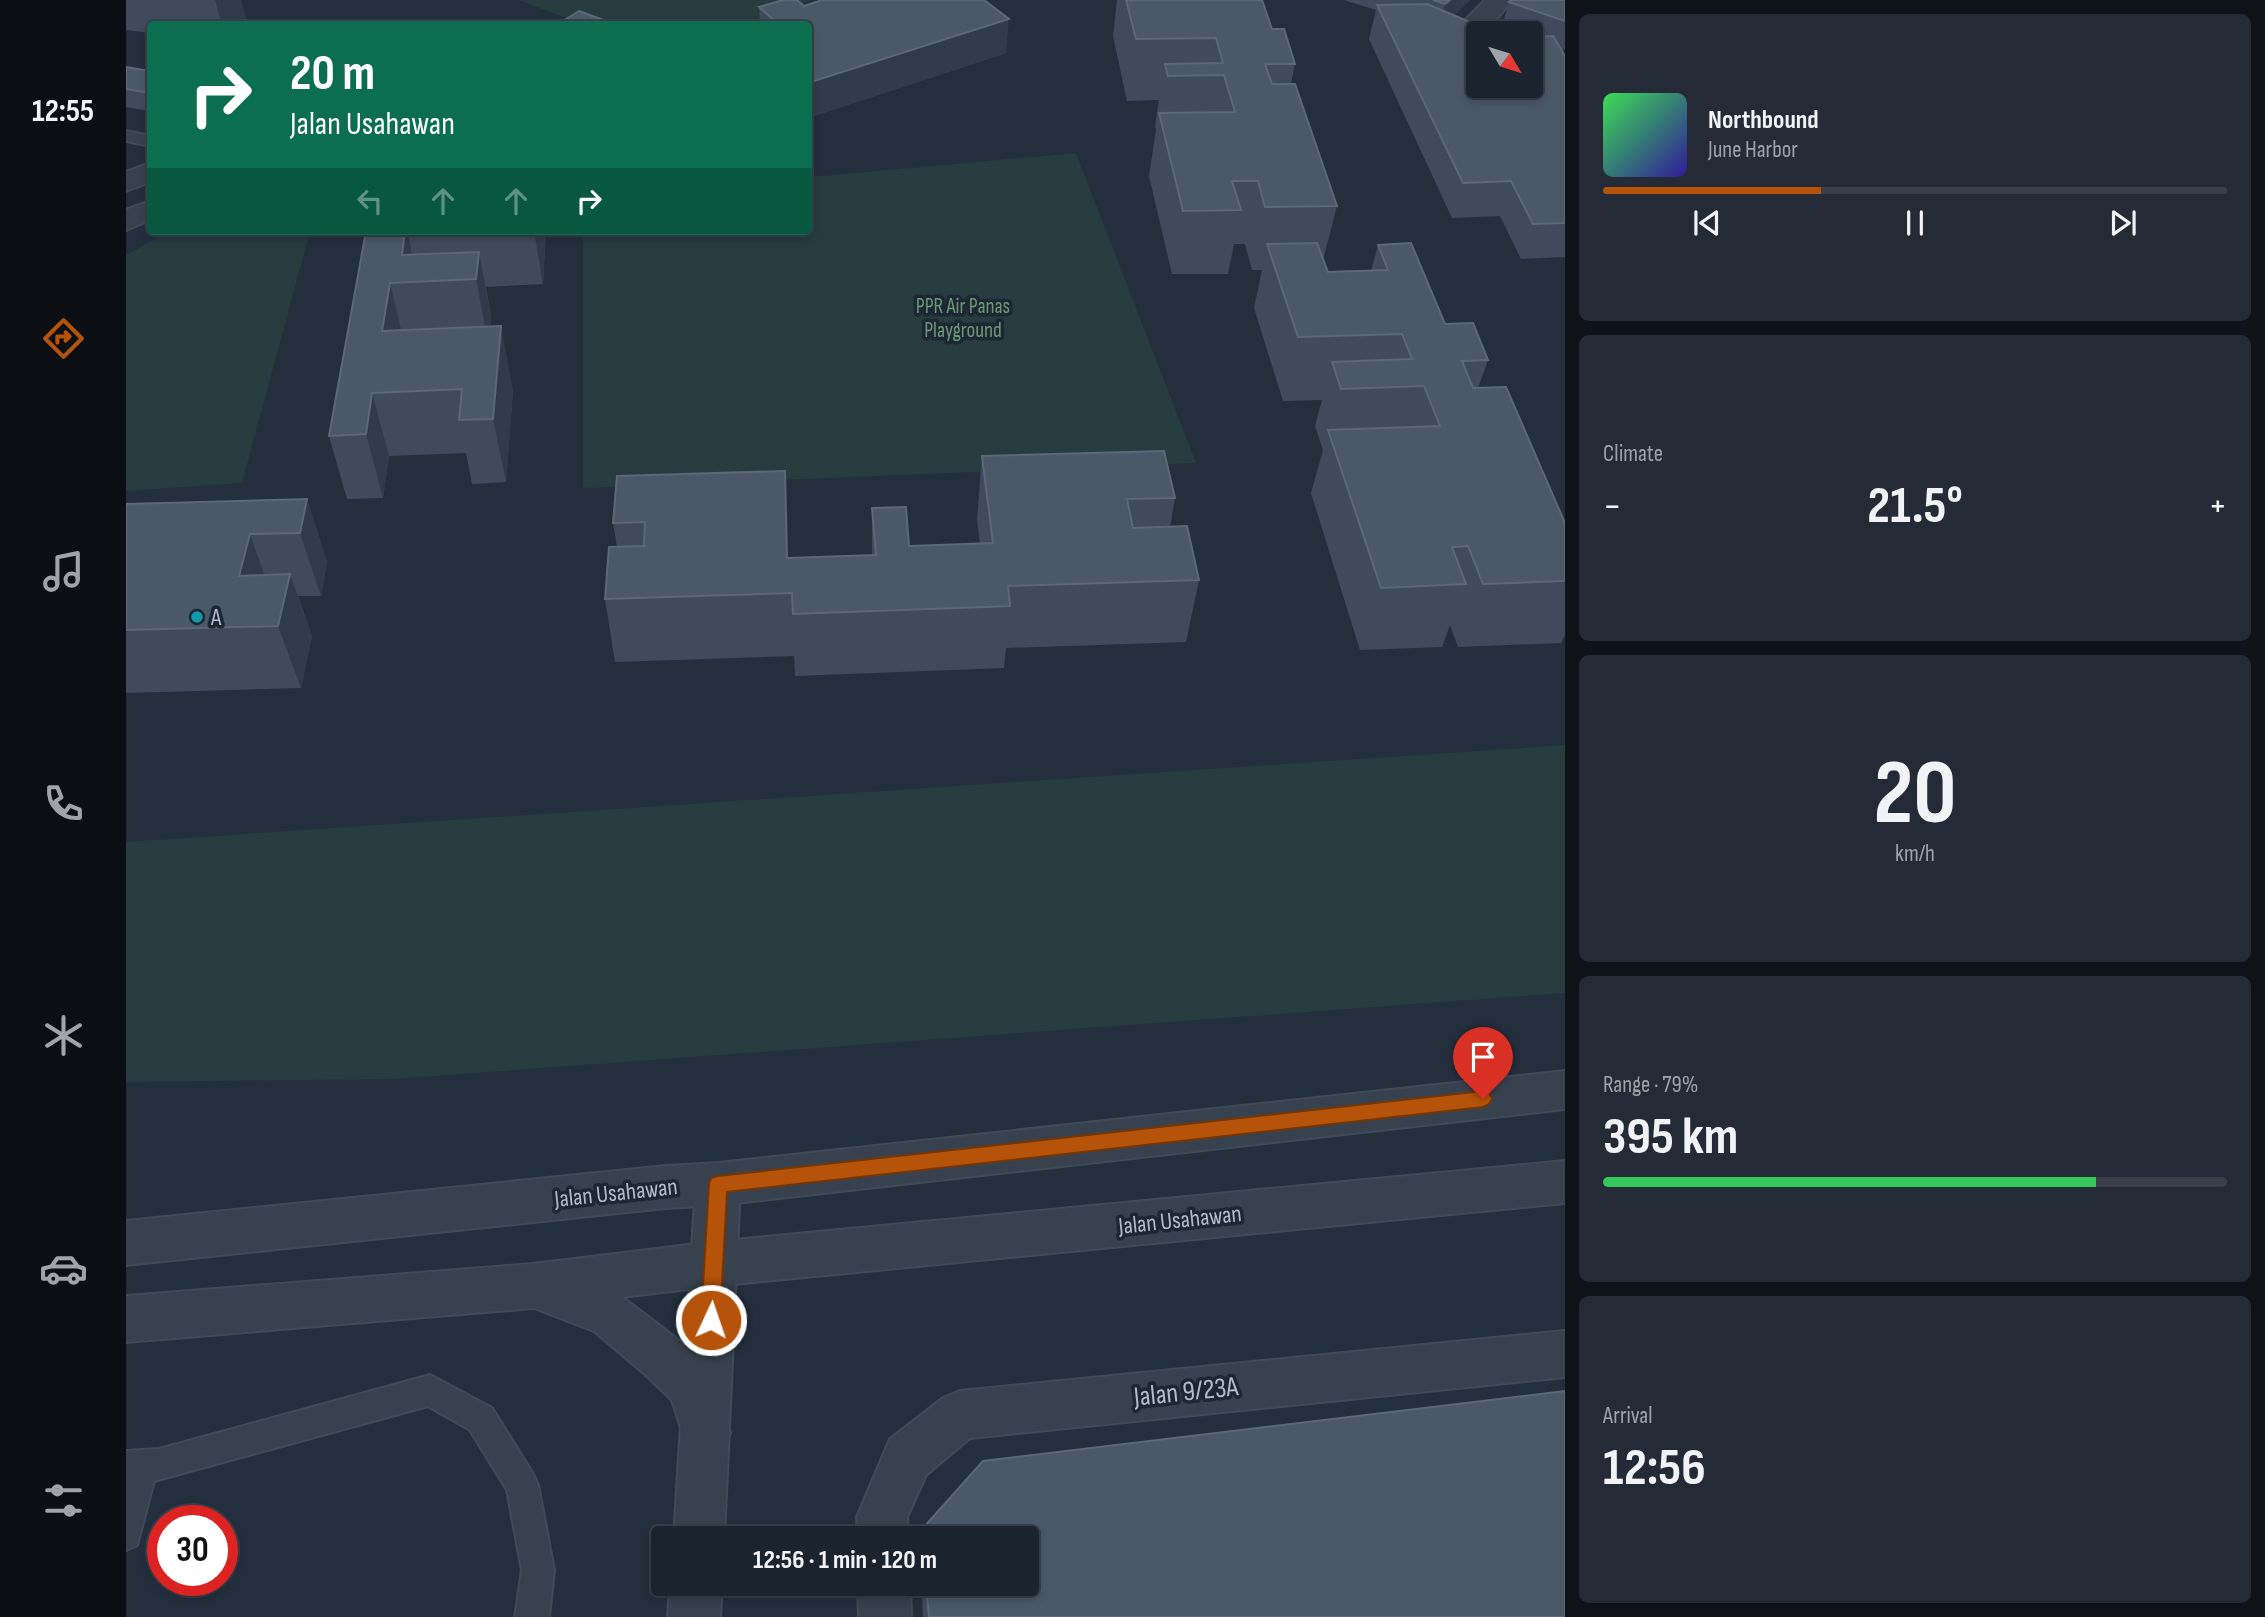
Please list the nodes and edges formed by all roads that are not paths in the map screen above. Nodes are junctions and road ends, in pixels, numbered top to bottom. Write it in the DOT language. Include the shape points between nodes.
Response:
graph roads {
  1 [pos="1499,0"];
  2 [pos="1478,21"];
  3 [pos="126,136"];
  4 [pos="147,140"];
  5 [pos="147,172"];
  6 [pos="126,183"];
  7 [pos="147,210"];
  8 [pos="126,221"];
  9 [pos="1565,1090"];
  10 [pos="1565,1182"];
  11 [pos="718,1184"];
  12 [pos="126,1243"];
  13 [pos="713,1264"];
  14 [pos="533,1286"];
  15 [pos="126,1319"];
  16 [pos="1565,1354"];
  17 [pos="705,1433"];
  18 [pos="134,1467"];
  19 [pos="700,1526"];
  20 [pos="883,1526"];
  21 [pos="126,1534"];
  22 [pos="695,1596"];
  23 [pos="884,1596"];
  24 [pos="532,1617"];
  25 [pos="694,1617"];
  26 [pos="885,1617"];
  1 -- 2 [label="street"];
  3 -- 4 [label="lane"];
  5 -- 6 [label="street"];
  7 -- 8 [label="street"];
  9 -- 11 [label="street, Jalan Usahawan"];
  10 -- 13 [label="street, Jalan Usahawan"];
  11 -- 12 [label="street, Jalan Usahawan"];
  11 -- 13 [label="street"];
  13 -- 14 [label="street, Jalan Usahawan"];
  13 -- 17 [label="street"];
  14 -- 15 [label="street, Jalan Usahawan"];
  14 -- 17 [label="street" via="610,1315 663,1358 692,1387"];
  16 -- 20 [label="street, Jalan 9/23A" via="960,1415 908,1457"];
  17 -- 19 [label="street"];
  18 -- 21 [label="lane"];
  18 -- 24 [label="lane" via="159,1465 430,1390 481,1419 522,1485 538,1570"];
  22 -- 25 [label="street"];
  23 -- 26 [label="street"];
}
